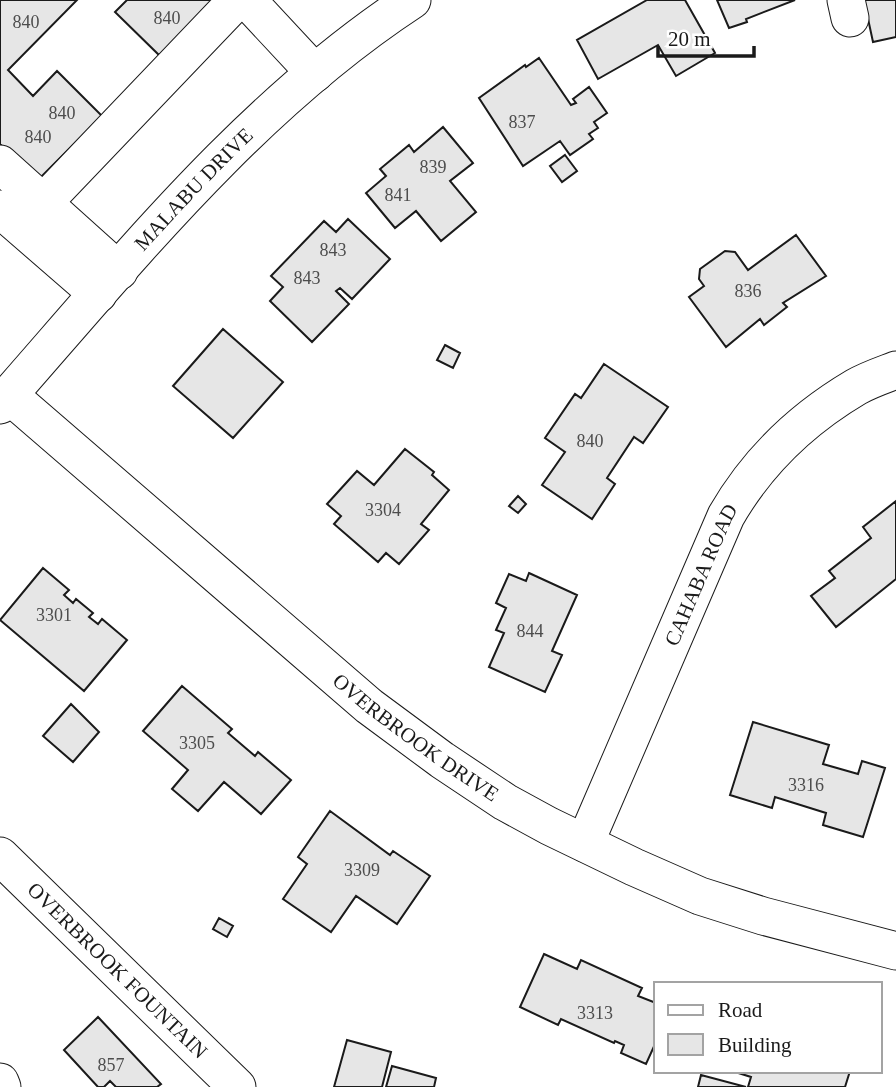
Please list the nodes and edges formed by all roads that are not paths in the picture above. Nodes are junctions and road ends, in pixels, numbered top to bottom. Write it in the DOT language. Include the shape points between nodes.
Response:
graph roads {
  1 [pos="237,0"];
  2 [pos="247,0"];
  3 [pos="272,0"];
  4 [pos="412,0"];
  5 [pos="323,66"];
  6 [pos="0,164"];
  7 [pos="43,203"];
  8 [pos="0,209"];
  9 [pos="109,282"];
  10 [pos="896,370"];
  11 [pos="4,400"];
  12 [pos="585,843"];
  13 [pos="0,856"];
  14 [pos="896,951"];
  15 [pos="237,1087"];
  1 -- 7 [label="street"];
  2 -- 5 [label="street"];
  3 -- 5 [label="street"];
  4 -- 5 [label="street, MALABU DRIVE"];
  5 -- 9 [label="street, MALABU DRIVE" via="231,150"];
  6 -- 7 [label="street"];
  7 -- 9 [label="street"];
  8 -- 9 [label="street"];
  9 -- 11 [label="street, MALABU DRIVE"];
  10 -- 12 [label="street, CAHABA ROAD" via="857,386 802,424 739,493"];
  11 -- 12 [label="street, OVERBROOK DRIVE" via="369,706 505,802"];
  12 -- 14 [label="street, OVERBROOK DRIVE" via="700,896"];
  13 -- 15 [label="street, OVERBROOK FOUNTAIN"];
}
